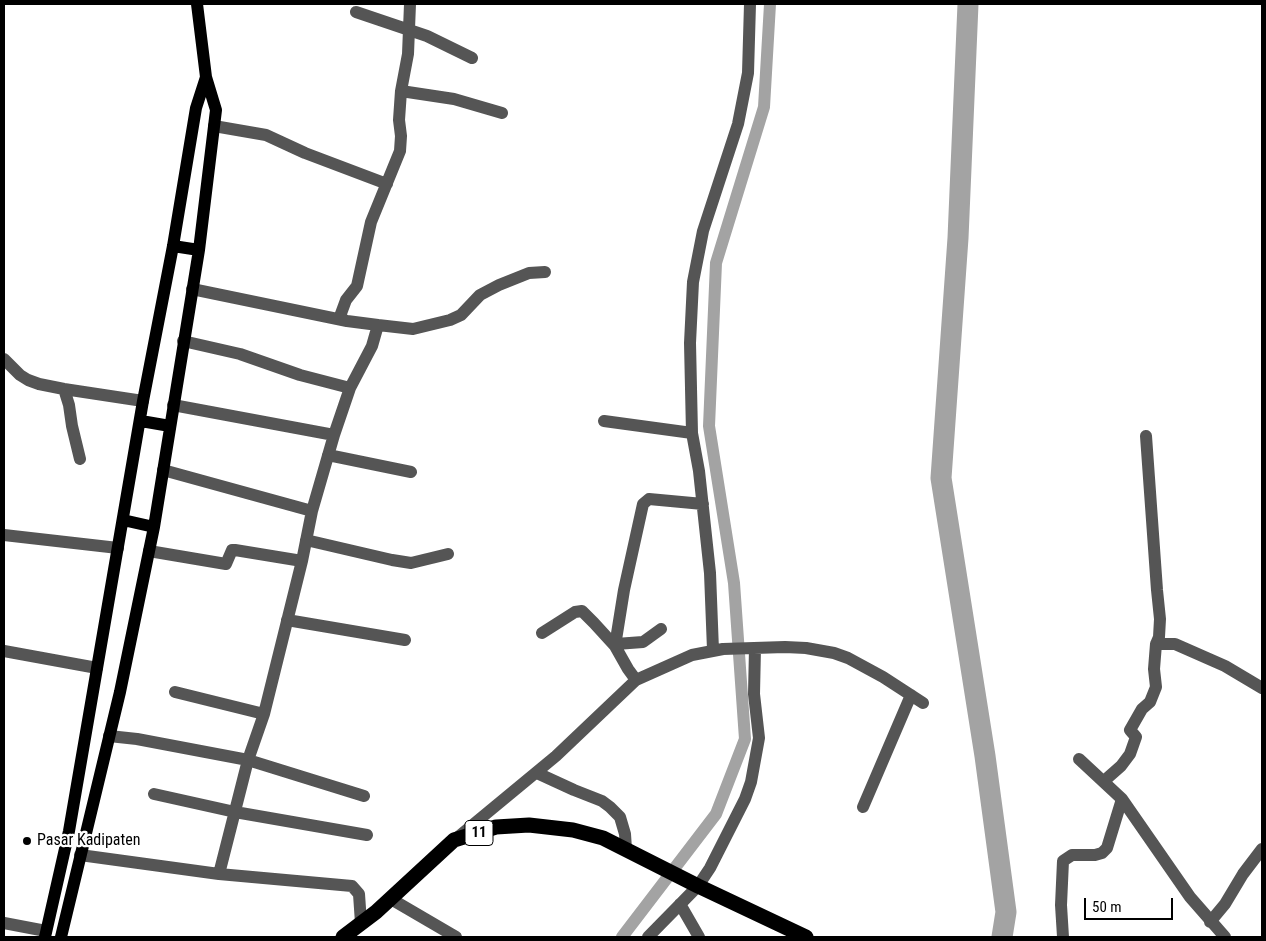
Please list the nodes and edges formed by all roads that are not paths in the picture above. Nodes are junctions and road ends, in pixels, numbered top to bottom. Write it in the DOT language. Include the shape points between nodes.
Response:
graph roads {
  1 [pos="197,4"];
  2 [pos="410,4"];
  3 [pos="750,4"];
  4 [pos="356,12"];
  5 [pos="410,30"];
  6 [pos="472,58"];
  7 [pos="206,77"];
  8 [pos="401,91"];
  9 [pos="502,113"];
  10 [pos="214,126"];
  11 [pos="387,184"];
  12 [pos="173,246"];
  13 [pos="199,250"];
  14 [pos="545,272"];
  15 [pos="192,289"];
  16 [pos="339,319"];
  17 [pos="378,326"];
  18 [pos="184,341"];
  19 [pos="4,359"];
  20 [pos="350,388"];
  21 [pos="64,389"];
  22 [pos="144,401"];
  23 [pos="173,405"];
  24 [pos="141,420"];
  25 [pos="604,421"];
  26 [pos="170,426"];
  27 [pos="692,433"];
  28 [pos="334,435"];
  29 [pos="1146,436"];
  30 [pos="328,455"];
  31 [pos="80,459"];
  32 [pos="163,470"];
  33 [pos="411,472"];
  34 [pos="703,504"];
  35 [pos="312,511"];
  36 [pos="123,520"];
  37 [pos="154,527"];
  38 [pos="4,535"];
  39 [pos="306,540"];
  40 [pos="118,548"];
  41 [pos="149,551"];
  42 [pos="448,554"];
  43 [pos="302,561"];
  44 [pos="287,620"];
  45 [pos="661,629"];
  46 [pos="542,633"];
  47 [pos="405,640"];
  48 [pos="1156,644"];
  49 [pos="616,645"];
  50 [pos="752,648"];
  51 [pos="718,650"];
  52 [pos="4,651"];
  53 [pos="97,668"];
  54 [pos="636,680"];
  55 [pos="1262,688"];
  56 [pos="175,692"];
  57 [pos="911,695"];
  58 [pos="923,703"];
  59 [pos="264,714"];
  60 [pos="109,736"];
  61 [pos="1079,759"];
  62 [pos="248,760"];
  63 [pos="537,773"];
  64 [pos="1104,782"];
  65 [pos="154,794"];
  66 [pos="364,796"];
  67 [pos="1122,799"];
  68 [pos="863,807"];
  69 [pos="235,812"];
  70 [pos="367,835"];
  71 [pos="454,840"];
  72 [pos="626,849"];
  73 [pos="1262,850"];
  74 [pos="80,855"];
  75 [pos="219,874"];
  76 [pos="691,882"];
  77 [pos="390,899"];
  78 [pos="680,904"];
  79 [pos="1210,922"];
  80 [pos="4,923"];
  81 [pos="361,923"];
  82 [pos="45,934"];
  83 [pos="61,937"];
  84 [pos="343,937"];
  85 [pos="456,937"];
  86 [pos="648,937"];
  87 [pos="699,937"];
  88 [pos="806,937"];
  89 [pos="1063,937"];
  90 [pos="1225,937"];
  1 -- 7 [label="main road"];
  2 -- 5 [label="street"];
  3 -- 27 [label="street" via="748,73 738,124 703,230 693,282 690,343"];
  4 -- 5 [label="street"];
  5 -- 6 [label="street"];
  5 -- 8 [label="street"];
  7 -- 10 [label="main road" via="216,110"];
  7 -- 12 [label="main road" via="196,108"];
  8 -- 9 [label="street" via="454,99"];
  8 -- 11 [label="street" via="400,151"];
  10 -- 11 [label="street" via="266,135"];
  10 -- 13 [label="main road"];
  11 -- 16 [label="street" via="368,230 357,286 346,300"];
  12 -- 13 [label="main road"];
  12 -- 22 [label="main road"];
  13 -- 15 [label="main road"];
  14 -- 17 [label="street" via="529,273 499,285 480,295 462,315 450,320 413,329"];
  15 -- 16 [label="street"];
  15 -- 18 [label="main road"];
  16 -- 17 [label="street"];
  17 -- 20 [label="street" via="372,346"];
  18 -- 20 [label="street" via="240,354"];
  18 -- 23 [label="main road"];
  19 -- 21 [label="street" via="28,380"];
  20 -- 28 [label="street"];
  21 -- 22 [label="street"];
  21 -- 31 [label="street"];
  22 -- 24 [label="main road"];
  23 -- 26 [label="main road"];
  23 -- 28 [label="street"];
  24 -- 26 [label="main road"];
  24 -- 36 [label="main road"];
  25 -- 27 [label="street"];
  26 -- 32 [label="main road"];
  27 -- 34 [label="street"];
  28 -- 30 [label="street"];
  29 -- 48 [label="street" via="1160,619"];
  30 -- 33 [label="street"];
  30 -- 35 [label="street"];
  32 -- 35 [label="street"];
  32 -- 37 [label="main road"];
  34 -- 49 [label="street" via="649,499 644,504 624,590"];
  34 -- 51 [label="street"];
  35 -- 39 [label="street"];
  36 -- 37 [label="main road"];
  36 -- 40 [label="main road"];
  37 -- 41 [label="main road"];
  38 -- 40 [label="street"];
  39 -- 42 [label="street" via="411,563"];
  39 -- 43 [label="street"];
  40 -- 53 [label="main road"];
  41 -- 43 [label="street" via="226,564 232,550"];
  41 -- 60 [label="main road"];
  43 -- 44 [label="street"];
  44 -- 47 [label="street"];
  44 -- 59 [label="street"];
  45 -- 49 [label="street" via="643,642"];
  46 -- 49 [label="street" via="582,611"];
  48 -- 55 [label="street" via="1175,644 1225,666"];
  48 -- 64 [label="street" via="1156,687 1150,702 1130,730 1136,737 1130,754"];
  49 -- 54 [label="street"];
  50 -- 51 [label="street"];
  50 -- 57 [label="street" via="834,652"];
  50 -- 76 [label="street" via="759,738 751,782 710,868"];
  51 -- 54 [label="street" via="692,655"];
  52 -- 53 [label="street"];
  53 -- 82 [label="main road" via="69,831"];
  54 -- 63 [label="street"];
  56 -- 59 [label="street"];
  57 -- 58 [label="street"];
  57 -- 68 [label="street"];
  59 -- 62 [label="street"];
  60 -- 62 [label="street"];
  60 -- 74 [label="main road"];
  61 -- 64 [label="street"];
  62 -- 66 [label="street"];
  62 -- 69 [label="street"];
  63 -- 71 [label="street"];
  63 -- 72 [label="street" via="610,807 620,818"];
  64 -- 67 [label="street"];
  65 -- 69 [label="street"];
  67 -- 79 [label="street"];
  67 -- 89 [label="street" via="1107,848 1102,854 1072,855 1063,861 1060,905"];
  69 -- 70 [label="street"];
  69 -- 75 [label="street"];
  71 -- 72 [label="highway, 11" via="496,828 529,825 573,830 603,838"];
  71 -- 77 [label="highway, 11"];
  72 -- 76 [label="highway, 11"];
  73 -- 79 [label="street"];
  74 -- 75 [label="street"];
  74 -- 83 [label="main road"];
  75 -- 81 [label="street" via="352,886 359,894"];
  76 -- 78 [label="street"];
  76 -- 88 [label="highway, 11"];
  77 -- 81 [label="highway, 11"];
  77 -- 85 [label="street"];
  78 -- 86 [label="street"];
  78 -- 87 [label="street"];
  79 -- 90 [label="street"];
  80 -- 82 [label="street"];
  81 -- 84 [label="highway, 11"];
}
